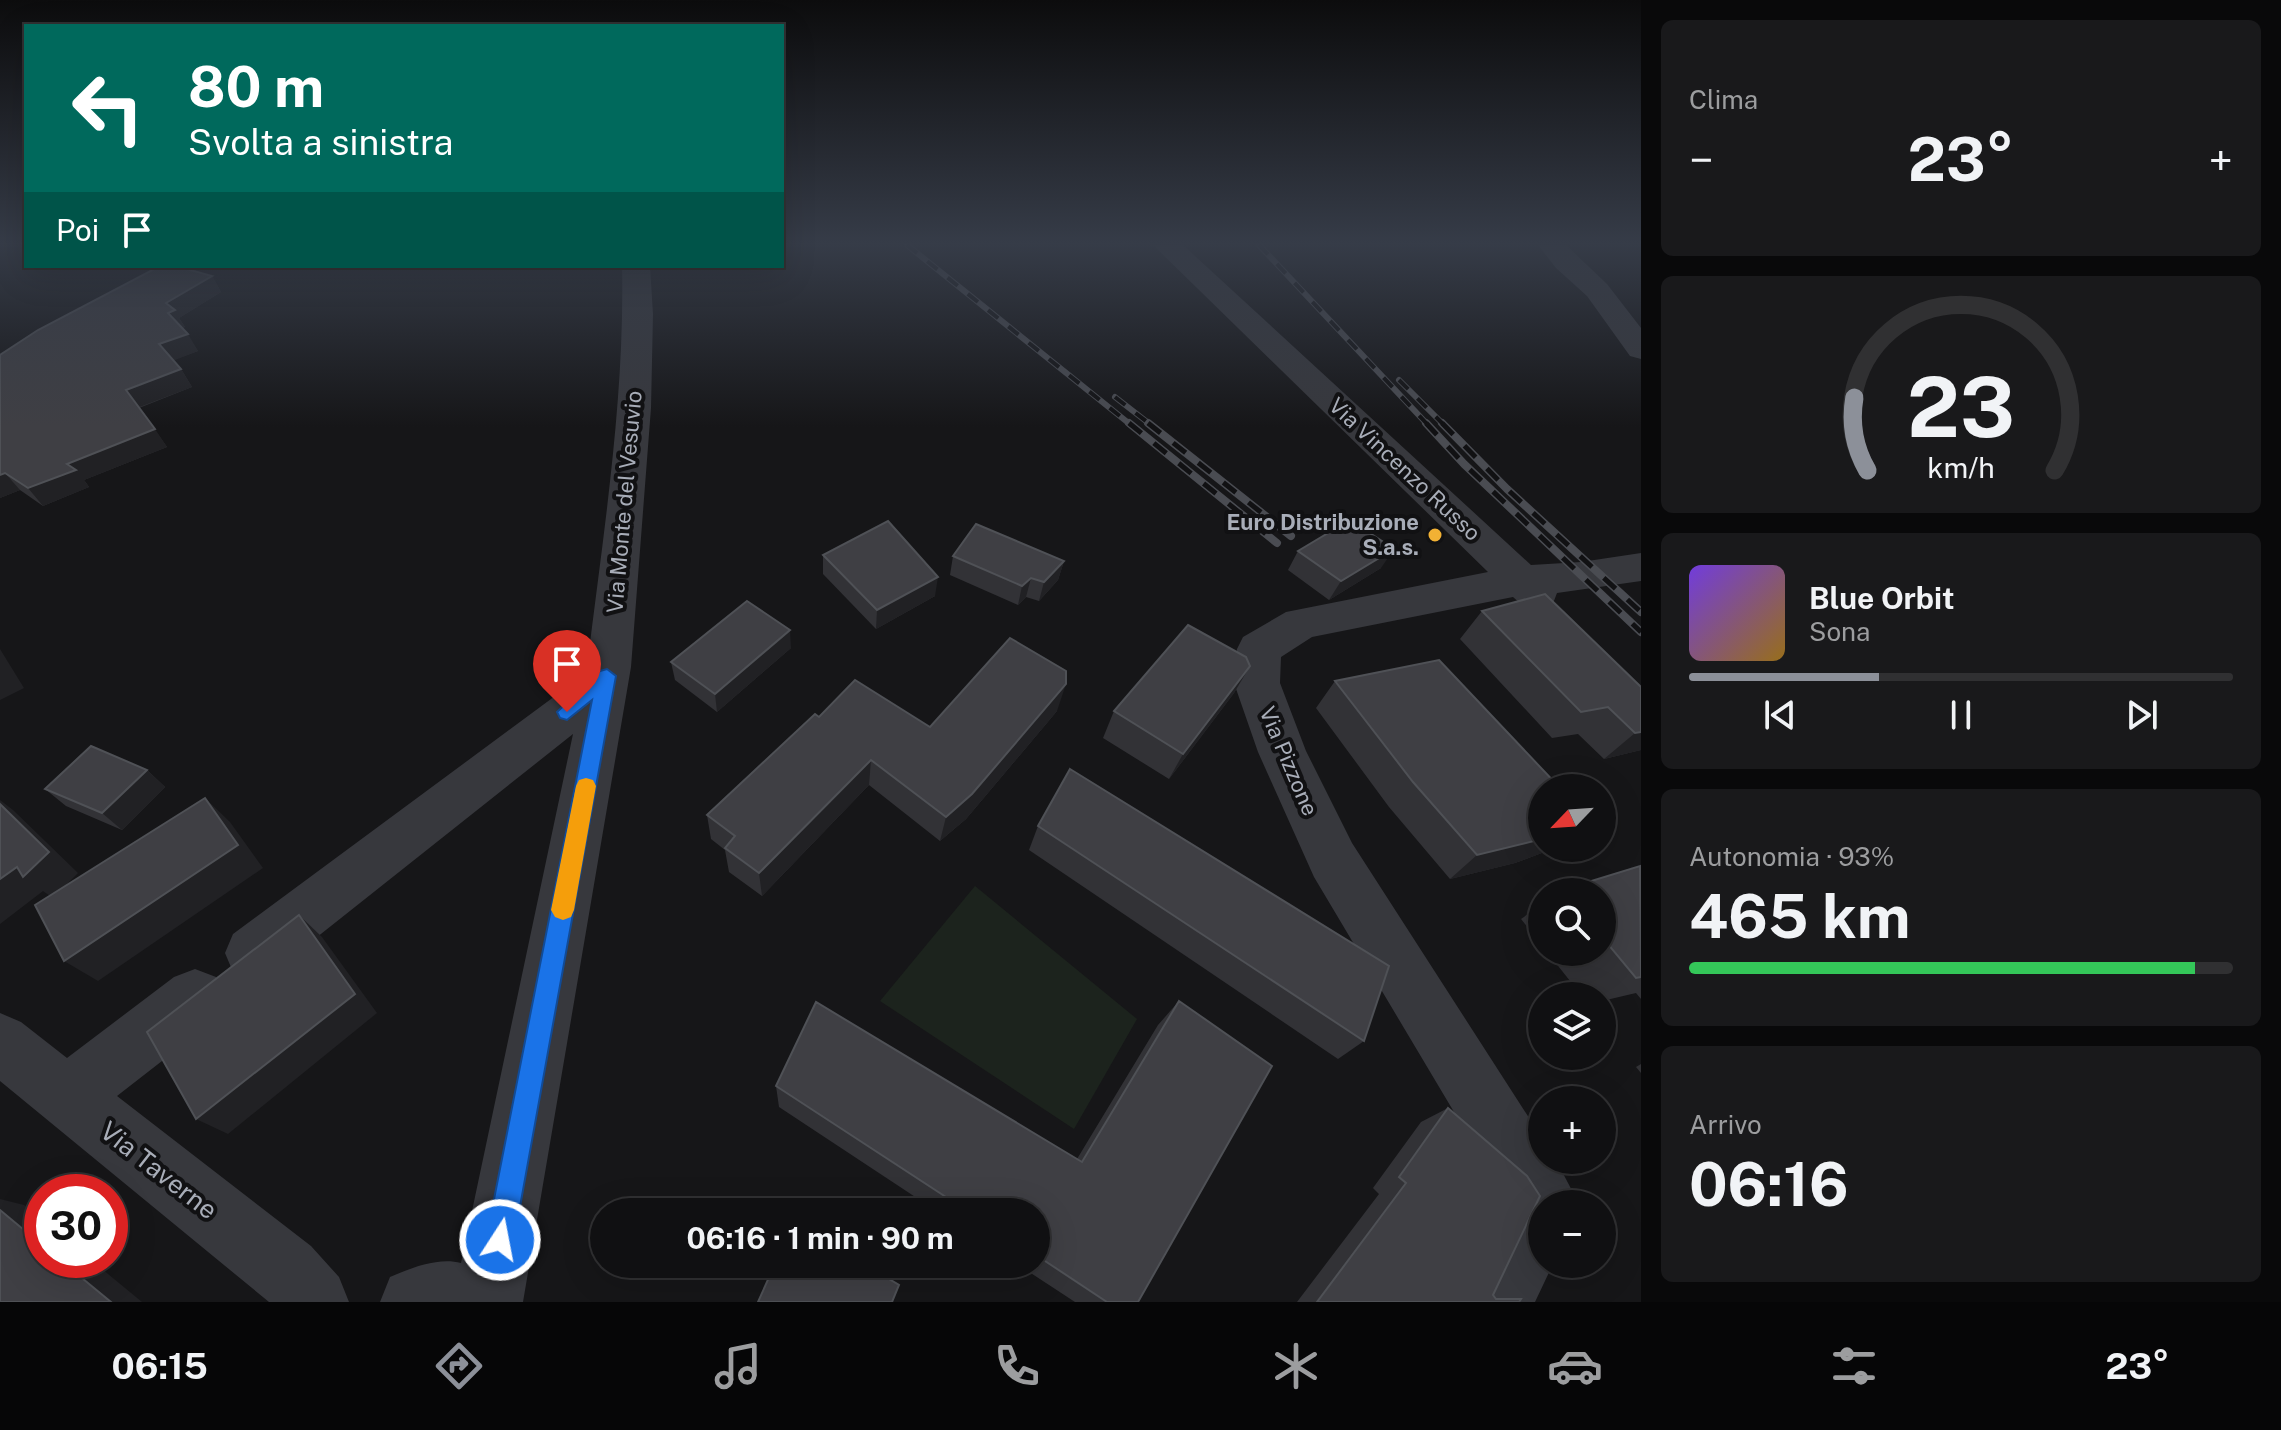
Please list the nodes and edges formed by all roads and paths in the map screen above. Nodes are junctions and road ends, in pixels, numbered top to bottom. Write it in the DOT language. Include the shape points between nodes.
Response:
graph roads {
  1 [pos="638,306"];
  2 [pos="1232,306"];
  3 [pos="1609,306"];
  4 [pos="1641,349"];
  5 [pos="1641,567"];
  6 [pos="1523,580"];
  7 [pos="1561,617"];
  8 [pos="607,676"];
  9 [pos="0,1043"];
  10 [pos="66,1097"];
  11 [pos="1537,1190"];
  12 [pos="1528,1241"];
  13 [pos="314,1302"];
  14 [pos="415,1302"];
  15 [pos="477,1302"];
  16 [pos="488,1302"];
  17 [pos="1498,1302"];
  1 -- 8 [label="street, Via Monte del Vesuvio" via="634,408"];
  2 -- 6 [label="street, Via Vincenzo Russo"];
  3 -- 4 [label="street"];
  5 -- 6 [label="street, Via Pizzone"];
  6 -- 7 [label="street, Via Vincenzo Russo"];
  6 -- 11 [label="street, Via Pizzone" via="1301,623 1259,649 1257,683 1282,752 1333,860"];
  8 -- 10 [label="street"];
  8 -- 16 [label="street, Via Monte del Vesuvio"];
  9 -- 10 [label="street, Via Taverne"];
  10 -- 13 [label="street, Via Taverne" via="287,1270"];
  12 -- 17 [label="street"];
  14 -- 15 [label="street" via="451,1295"];
}
